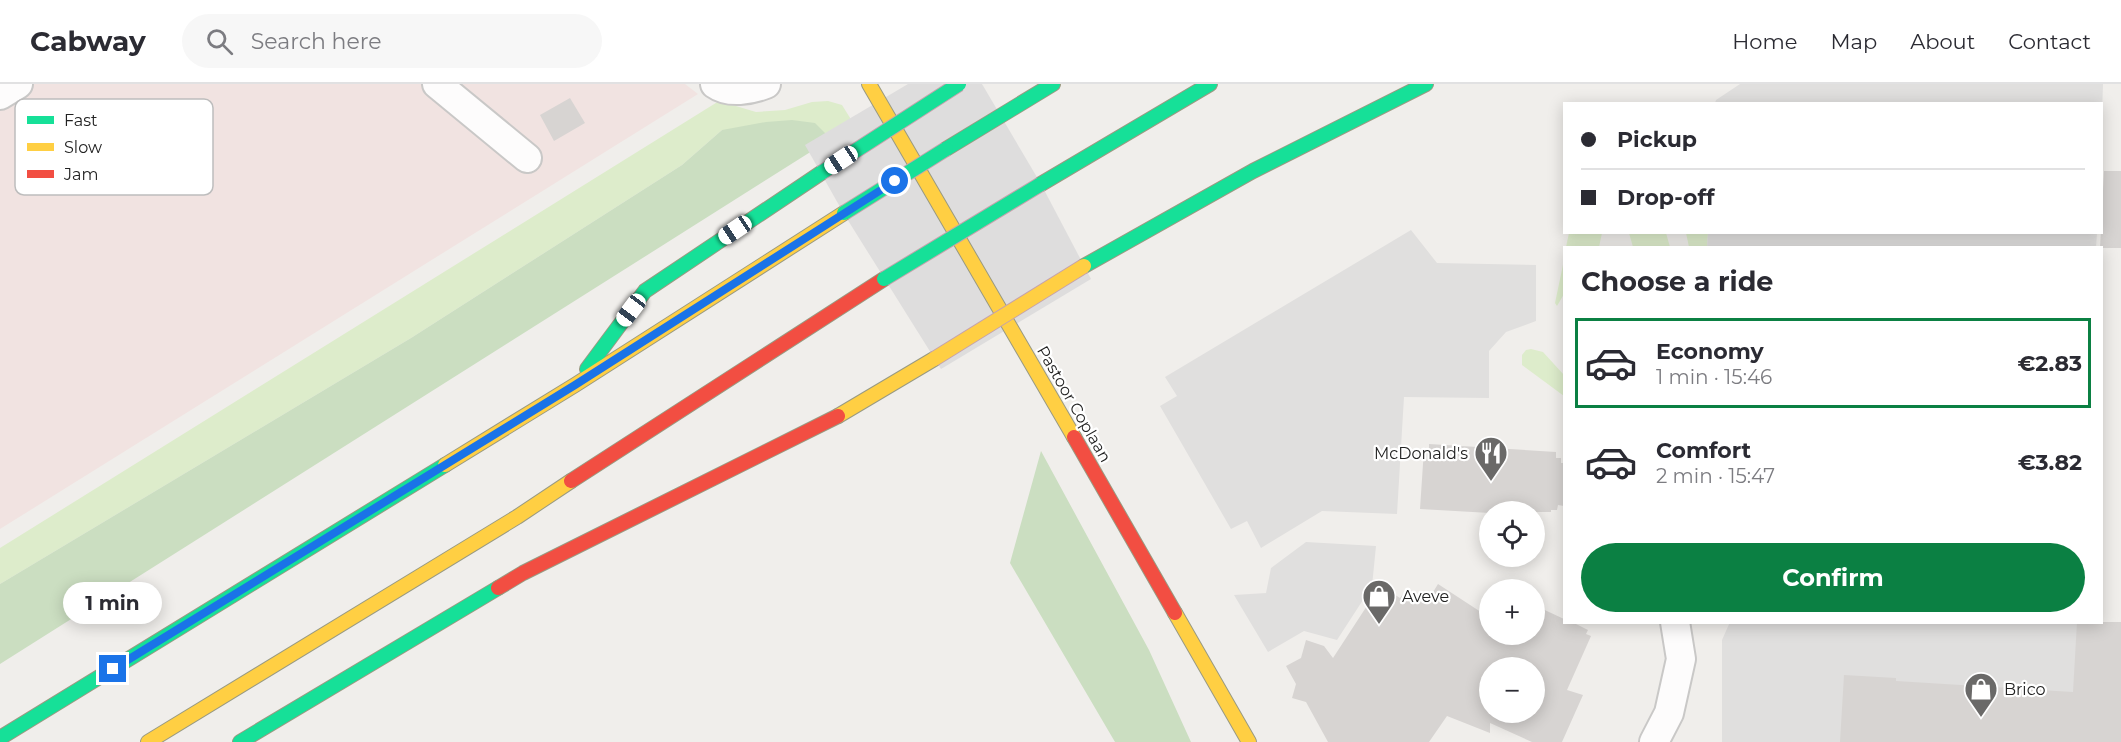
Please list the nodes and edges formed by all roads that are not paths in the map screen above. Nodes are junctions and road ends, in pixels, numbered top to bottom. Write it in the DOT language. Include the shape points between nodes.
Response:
graph roads {
  1 [pos="18,84"];
  2 [pos="437,84"];
  3 [pos="715,84"];
  4 [pos="766,84"];
  5 [pos="869,84"];
  6 [pos="959,84"];
  7 [pos="1053,84"];
  8 [pos="1210,84"];
  9 [pos="1426,84"];
  10 [pos="0,95"];
  11 [pos="526,158"];
  12 [pos="575,385"];
  13 [pos="1675,624"];
  14 [pos="0,738"];
  15 [pos="148,742"];
  16 [pos="240,742"];
  17 [pos="1249,742"];
  18 [pos="1654,742"];
  1 -- 10 [label="street"];
  2 -- 11 [label="street"];
  3 -- 4 [label="street" via="750,91"];
  5 -- 17 [label="main road, Pastoor Coplaan"];
  6 -- 12 [label="main road, bridge" via="645,291"];
  7 -- 12 [label="main road, bridge"];
  8 -- 15 [label="main road, bridge" via="884,279 517,517"];
  9 -- 16 [label="main road, bridge" via="1194,202 833,419 523,573"];
  12 -- 14 [label="main road"];
  13 -- 18 [label="street" via="1681,659 1669,713"];
}
